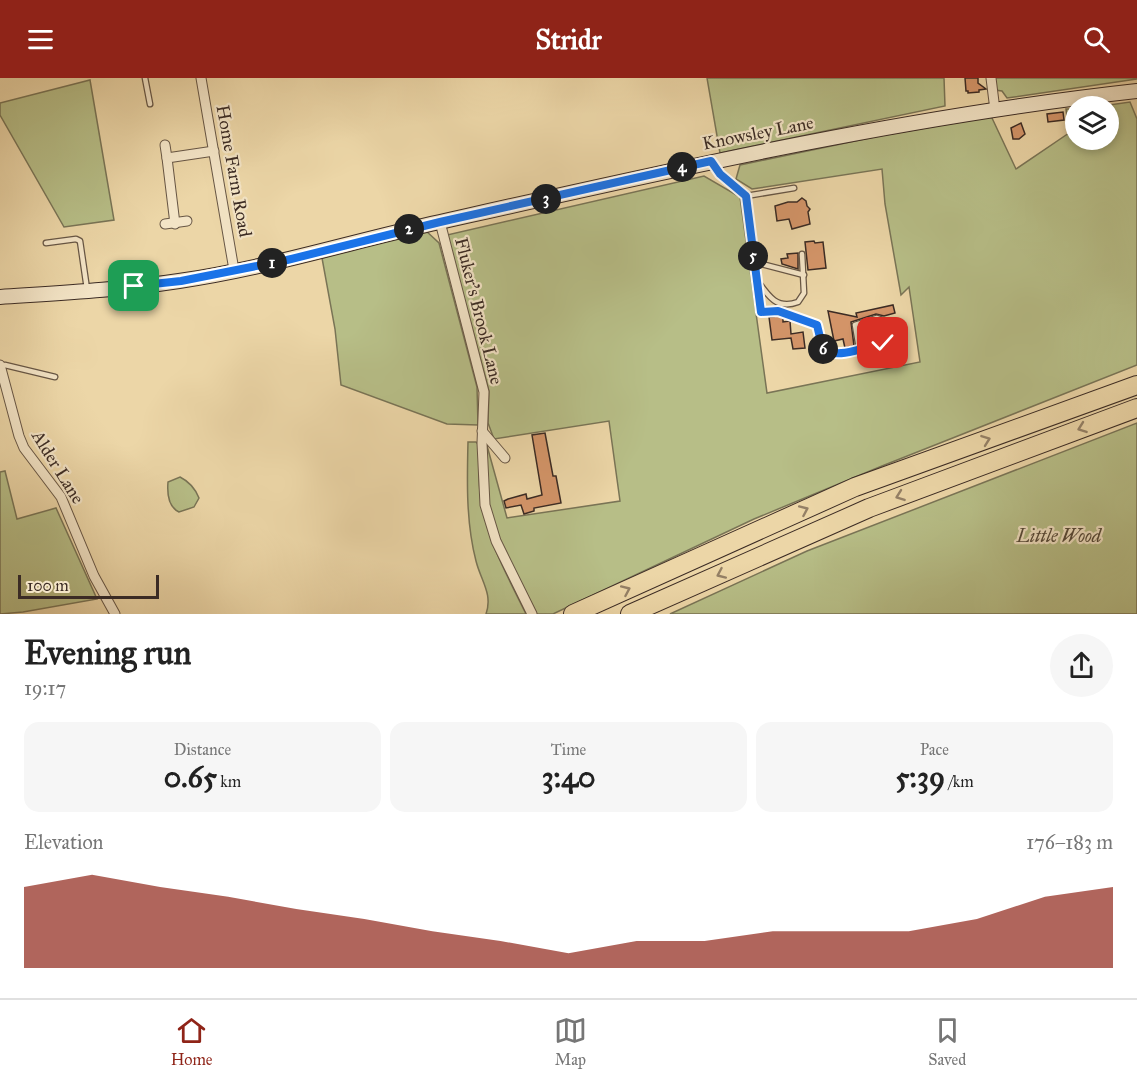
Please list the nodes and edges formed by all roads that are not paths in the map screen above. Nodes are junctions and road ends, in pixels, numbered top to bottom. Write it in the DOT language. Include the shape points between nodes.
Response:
graph roads {
  1 [pos="145,78"];
  2 [pos="201,78"];
  3 [pos="991,78"];
  4 [pos="1137,91"];
  5 [pos="150,104"];
  6 [pos="995,110"];
  7 [pos="165,145"];
  8 [pos="214,151"];
  9 [pos="167,158"];
  10 [pos="711,161"];
  11 [pos="794,188"];
  12 [pos="746,196"];
  13 [pos="187,221"];
  14 [pos="440,222"];
  15 [pos="46,243"];
  16 [pos="802,254"];
  17 [pos="754,262"];
  18 [pos="234,270"];
  19 [pos="804,275"];
  20 [pos="756,279"];
  21 [pos="87,292"];
  22 [pos="0,297"];
  23 [pos="859,349"];
  24 [pos="0,366"];
  25 [pos="55,377"];
  26 [pos="1137,385"];
  27 [pos="1137,408"];
  28 [pos="482,431"];
  29 [pos="505,458"];
  30 [pos="530,612"];
  31 [pos="115,614"];
  32 [pos="573,614"];
  33 [pos="630,614"];
  1 -- 5 [label="lane"];
  2 -- 8 [label="street, Home Farm Road"];
  3 -- 6 [label="street"];
  4 -- 6 [label="main road, Knowsley Lane"];
  6 -- 10 [label="main road, Knowsley Lane" via="847,133"];
  7 -- 9 [label="street"];
  8 -- 9 [label="street"];
  8 -- 18 [label="street, Home Farm Road"];
  9 -- 13 [label="street" via="170,224"];
  10 -- 12 [label="lane"];
  10 -- 14 [label="main road, Knowsley Lane"];
  11 -- 12 [label="lane"];
  12 -- 17 [label="lane"];
  14 -- 18 [label="main road, Knowsley Lane"];
  14 -- 28 [label="street, Fluker's Brook Lane" via="484,392"];
  15 -- 21 [label="lane" via="80,241"];
  16 -- 19 [label="lane"];
  17 -- 19 [label="lane"];
  17 -- 20 [label="lane"];
  18 -- 21 [label="main road, Knowsley Lane" via="181,281"];
  19 -- 20 [label="lane" via="803,297 789,305 773,301"];
  20 -- 23 [label="lane" via="761,312 778,311 817,325 823,350 829,354"];
  21 -- 22 [label="main road, Knowsley Lane"];
  23 -- 23 [label="lane" via="883,343 887,338 885,321 878,318 855,325"];
  24 -- 25 [label="lane"];
  24 -- 31 [label="street, Alder Lane" via="24,448 60,497"];
  32 -- 26 [label="highway, one-way" via="855,487"];
  27 -- 33 [label="highway, one-way" via="869,508"];
  28 -- 29 [label="street"];
  28 -- 30 [label="street, Fluker's Brook Lane" via="484,505 496,542"];
}
